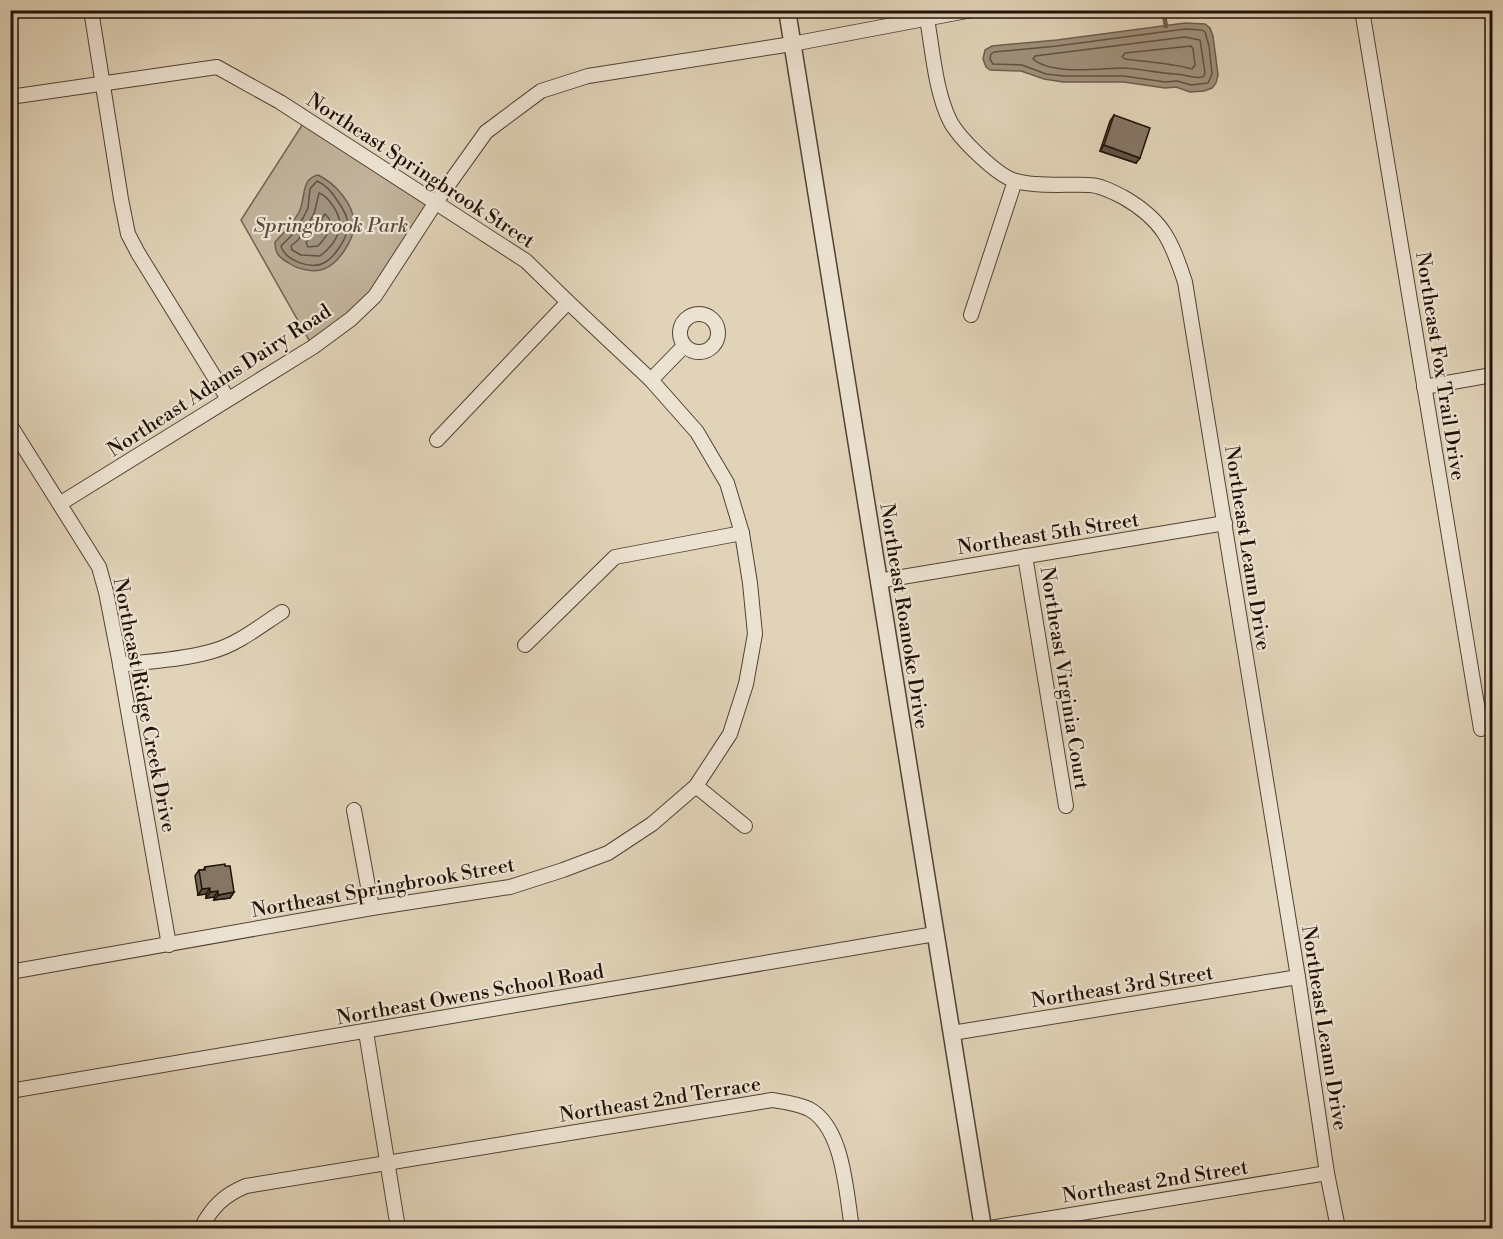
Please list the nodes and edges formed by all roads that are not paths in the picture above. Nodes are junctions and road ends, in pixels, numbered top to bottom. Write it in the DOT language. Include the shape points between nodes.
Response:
graph roads {
  1 [pos="91,10"];
  2 [pos="787,10"];
  3 [pos="972,10"];
  4 [pos="1362,10"];
  5 [pos="927,19"];
  6 [pos="792,44"];
  7 [pos="102,83"];
  8 [pos="10,97"];
  9 [pos="1015,181"];
  10 [pos="436,202"];
  11 [pos="567,302"];
  12 [pos="971,315"];
  13 [pos="684,346"];
  14 [pos="1492,375"];
  15 [pos="651,380"];
  16 [pos="1424,387"];
  17 [pos="228,399"];
  18 [pos="10,425"];
  19 [pos="437,440"];
  20 [pos="61,503"];
  21 [pos="1225,524"];
  22 [pos="742,532"];
  23 [pos="1025,556"];
  24 [pos="878,581"];
  25 [pos="282,612"];
  26 [pos="525,645"];
  27 [pos="120,665"];
  28 [pos="1481,729"];
  29 [pos="696,786"];
  30 [pos="1066,806"];
  31 [pos="354,810"];
  32 [pos="745,826"];
  33 [pos="372,908"];
  34 [pos="935,934"];
  35 [pos="169,945"];
  36 [pos="10,972"];
  37 [pos="1298,977"];
  38 [pos="366,1032"];
  39 [pos="952,1033"];
  40 [pos="10,1091"];
  41 [pos="387,1163"];
  42 [pos="1327,1173"];
  43 [pos="201,1228"];
  44 [pos="398,1228"];
  45 [pos="852,1228"];
  46 [pos="983,1228"];
  47 [pos="990,1228"];
  48 [pos="1338,1228"];
  1 -- 7 [label="street"];
  2 -- 6 [label="street, Northeast Roanoke Drive"];
  3 -- 5 [label="street, Northeast Adams Dairy Road"];
  4 -- 16 [label="street, Northeast Fox Trail Drive"];
  5 -- 6 [label="street, Northeast Adams Dairy Road"];
  5 -- 9 [label="street" via="942,100 951,123 987,162"];
  6 -- 10 [label="street, Northeast Adams Dairy Road" via="588,76 541,91 486,132"];
  6 -- 24 [label="street, Northeast Roanoke Drive"];
  7 -- 8 [label="street, Northeast Springbrook Street"];
  7 -- 10 [label="street, Northeast Springbrook Street" via="217,67 280,102"];
  7 -- 17 [label="street" via="128,234"];
  9 -- 12 [label="street"];
  9 -- 21 [label="street, Northeast Leann Drive" via="1093,185 1140,207 1161,226 1175,251 1185,282"];
  10 -- 11 [label="street, Northeast Springbrook Street" via="526,261"];
  10 -- 17 [label="street, Northeast Adams Dairy Road" via="375,296 351,319"];
  11 -- 15 [label="street, Northeast Springbrook Street"];
  11 -- 19 [label="street"];
  13 -- 15 [label="street"];
  14 -- 16 [label="street"];
  15 -- 22 [label="street, Northeast Springbrook Street" via="697,432 727,483"];
  16 -- 28 [label="street, Northeast Fox Trail Drive"];
  17 -- 20 [label="street, Northeast Adams Dairy Road"];
  18 -- 20 [label="street, Northeast Ridge Creek Drive"];
  20 -- 27 [label="street, Northeast Ridge Creek Drive" via="99,567"];
  21 -- 23 [label="street, Northeast 5th Street"];
  21 -- 37 [label="street, Northeast Leann Drive"];
  22 -- 26 [label="street" via="615,556"];
  22 -- 29 [label="street, Northeast Springbrook Street" via="755,634 746,684 730,734"];
  23 -- 24 [label="street, Northeast 5th Street"];
  23 -- 30 [label="street, Northeast Virginia Court"];
  24 -- 34 [label="street, Northeast Roanoke Drive"];
  25 -- 27 [label="street" via="213,651"];
  27 -- 35 [label="street, Northeast Ridge Creek Drive"];
  29 -- 32 [label="street"];
  29 -- 33 [label="street, Northeast Springbrook Street" via="652,824 608,853 563,870 510,886"];
  31 -- 33 [label="street"];
  33 -- 35 [label="street, Northeast Springbrook Street"];
  34 -- 38 [label="street, Northeast Owens School Road"];
  34 -- 39 [label="street, Northeast Roanoke Drive"];
  35 -- 36 [label="street, Northeast Springbrook Street"];
  37 -- 39 [label="street, Northeast 3rd Street"];
  37 -- 42 [label="street, Northeast Leann Drive"];
  38 -- 40 [label="street, Northeast Owens School Road"];
  38 -- 41 [label="street"];
  39 -- 46 [label="street, Northeast Roanoke Drive"];
  41 -- 43 [label="street, Northeast 2nd Terrace" via="246,1186 218,1201"];
  41 -- 44 [label="street"];
  41 -- 45 [label="street, Northeast 2nd Terrace" via="772,1100 809,1109 829,1128 839,1152"];
  42 -- 47 [label="street, Northeast 2nd Street"];
  42 -- 48 [label="street, Northeast Leann Drive"];
}
